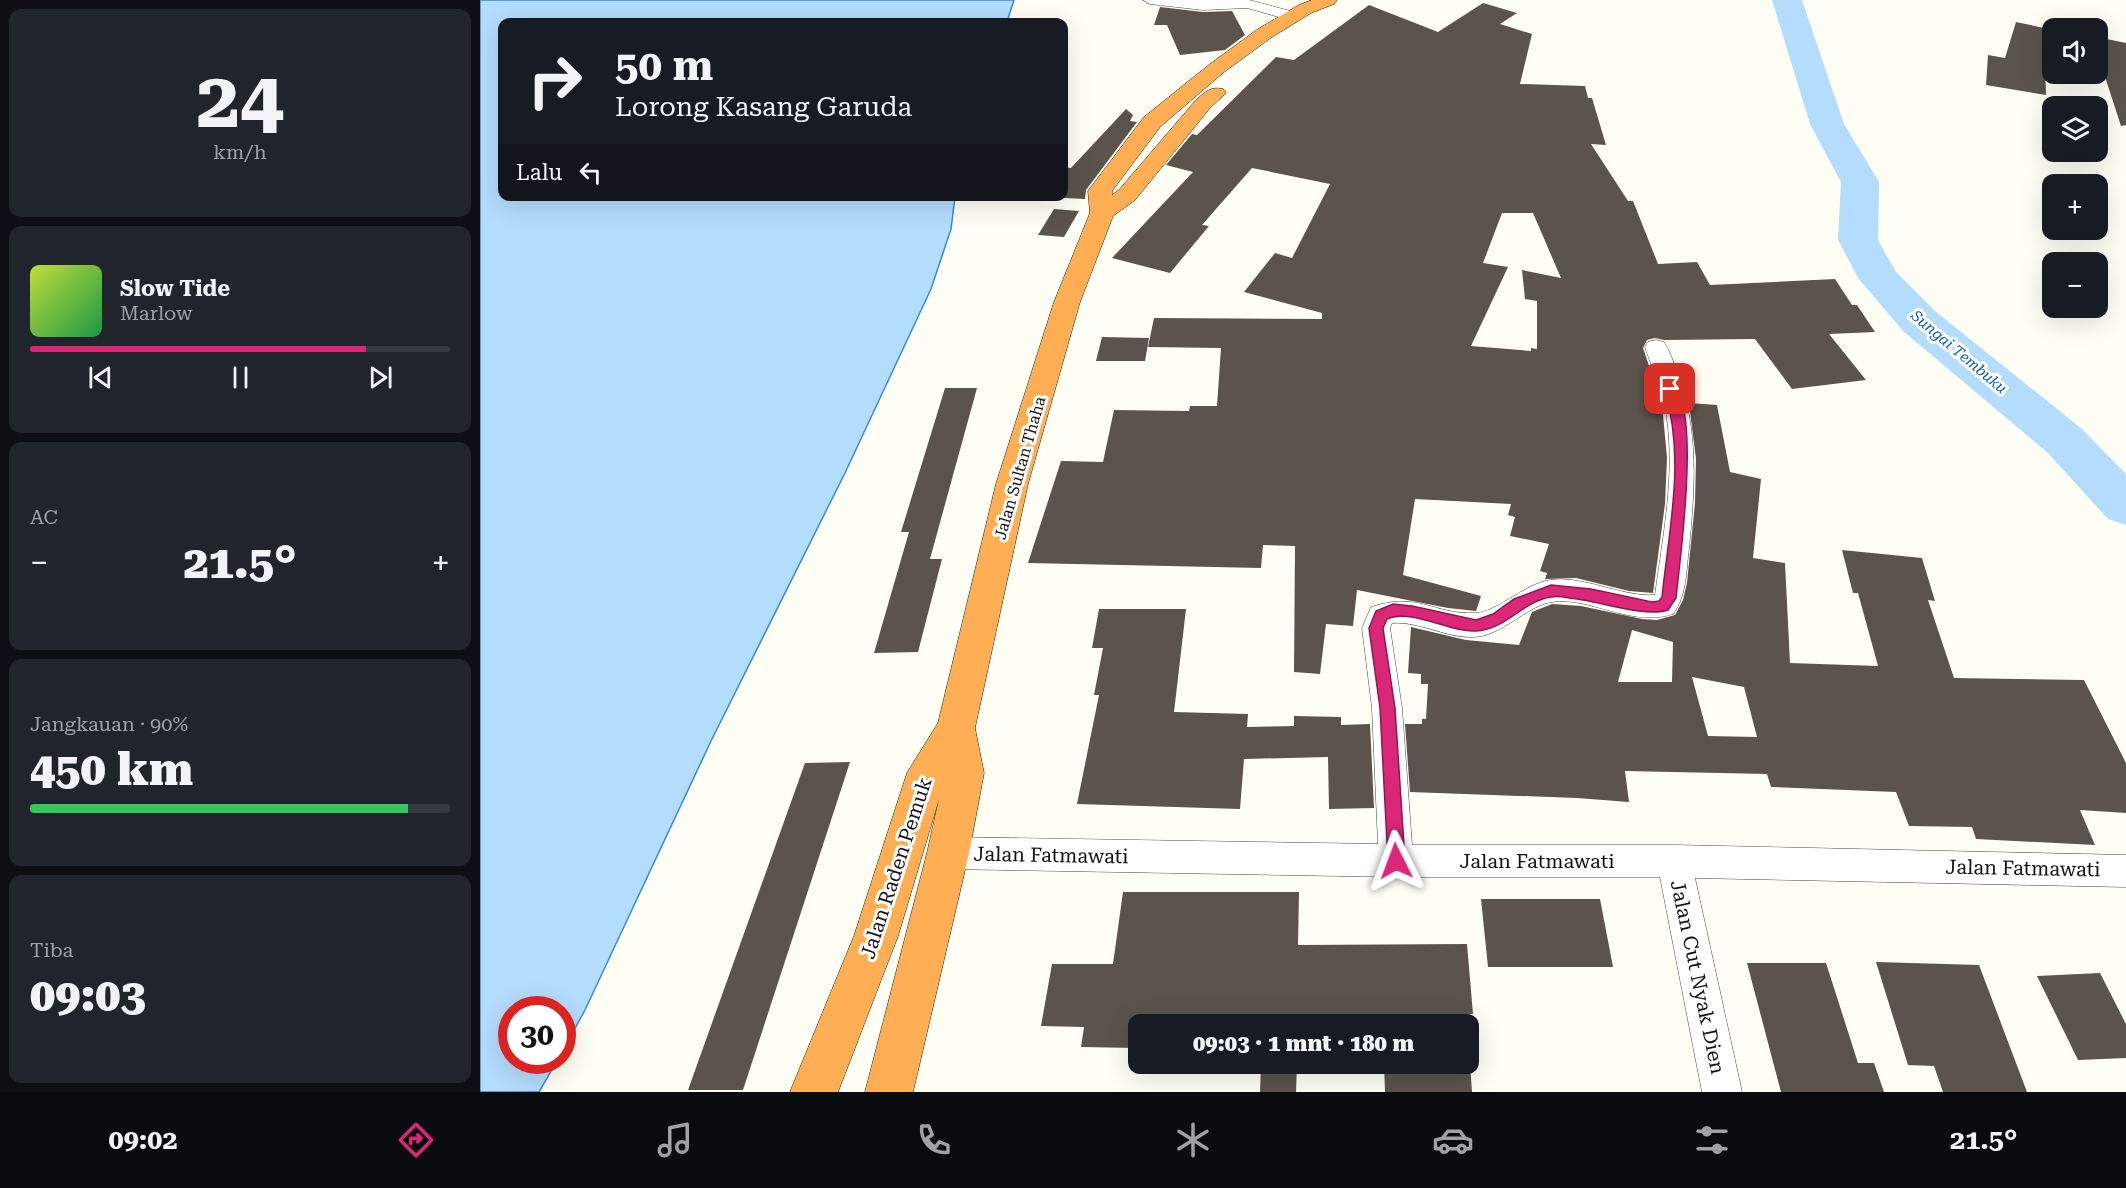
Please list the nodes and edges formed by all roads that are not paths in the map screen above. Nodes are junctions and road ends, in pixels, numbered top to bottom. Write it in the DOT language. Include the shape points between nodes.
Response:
graph roads {
  1 [pos="1150,0"];
  2 [pos="1338,2"];
  3 [pos="1293,16"];
  4 [pos="1217,68"];
  5 [pos="1241,72"];
  6 [pos="1102,213"];
  7 [pos="1656,347"];
  8 [pos="956,728"];
  9 [pos="948,853"];
  10 [pos="1396,861"];
  11 [pos="1674,861"];
  12 [pos="2126,871"];
  13 [pos="814,1092"];
  14 [pos="889,1092"];
  15 [pos="1722,1092"];
  1 -- 3 [label="street" via="1203,6 1247,4"];
  2 -- 3 [label="highway, Jalan Sultan Thaha"];
  2 -- 5 [label="highway, Jalan Sultan Thaha" via="1299,26"];
  3 -- 4 [label="highway, Jalan Sultan Thaha"];
  4 -- 5 [label="highway"];
  4 -- 6 [label="highway, Jalan Sultan Thaha" via="1152,122 1100,191"];
  5 -- 6 [label="highway, Jalan Sultan Thaha" via="1203,104 1127,195"];
  6 -- 8 [label="highway, Jalan Sultan Thaha" via="1067,302 1012,484"];
  7 -- 10 [label="street" via="1677,411 1682,443 1669,598 1663,606 1652,608 1591,594 1551,591 1476,626 1412,612 1393,610 1381,615 1376,628 1388,708"];
  8 -- 9 [label="highway" via="964,773"];
  8 -- 13 [label="highway, Jalan Raden Pemuk" via="927,773 876,936"];
  9 -- 10 [label="street, Jalan Fatmawati"];
  9 -- 14 [label="highway"];
  10 -- 11 [label="street, Jalan Fatmawati"];
  11 -- 12 [label="street, Jalan Fatmawati"];
  11 -- 15 [label="street, Jalan Cut Nyak Dien"];
}
